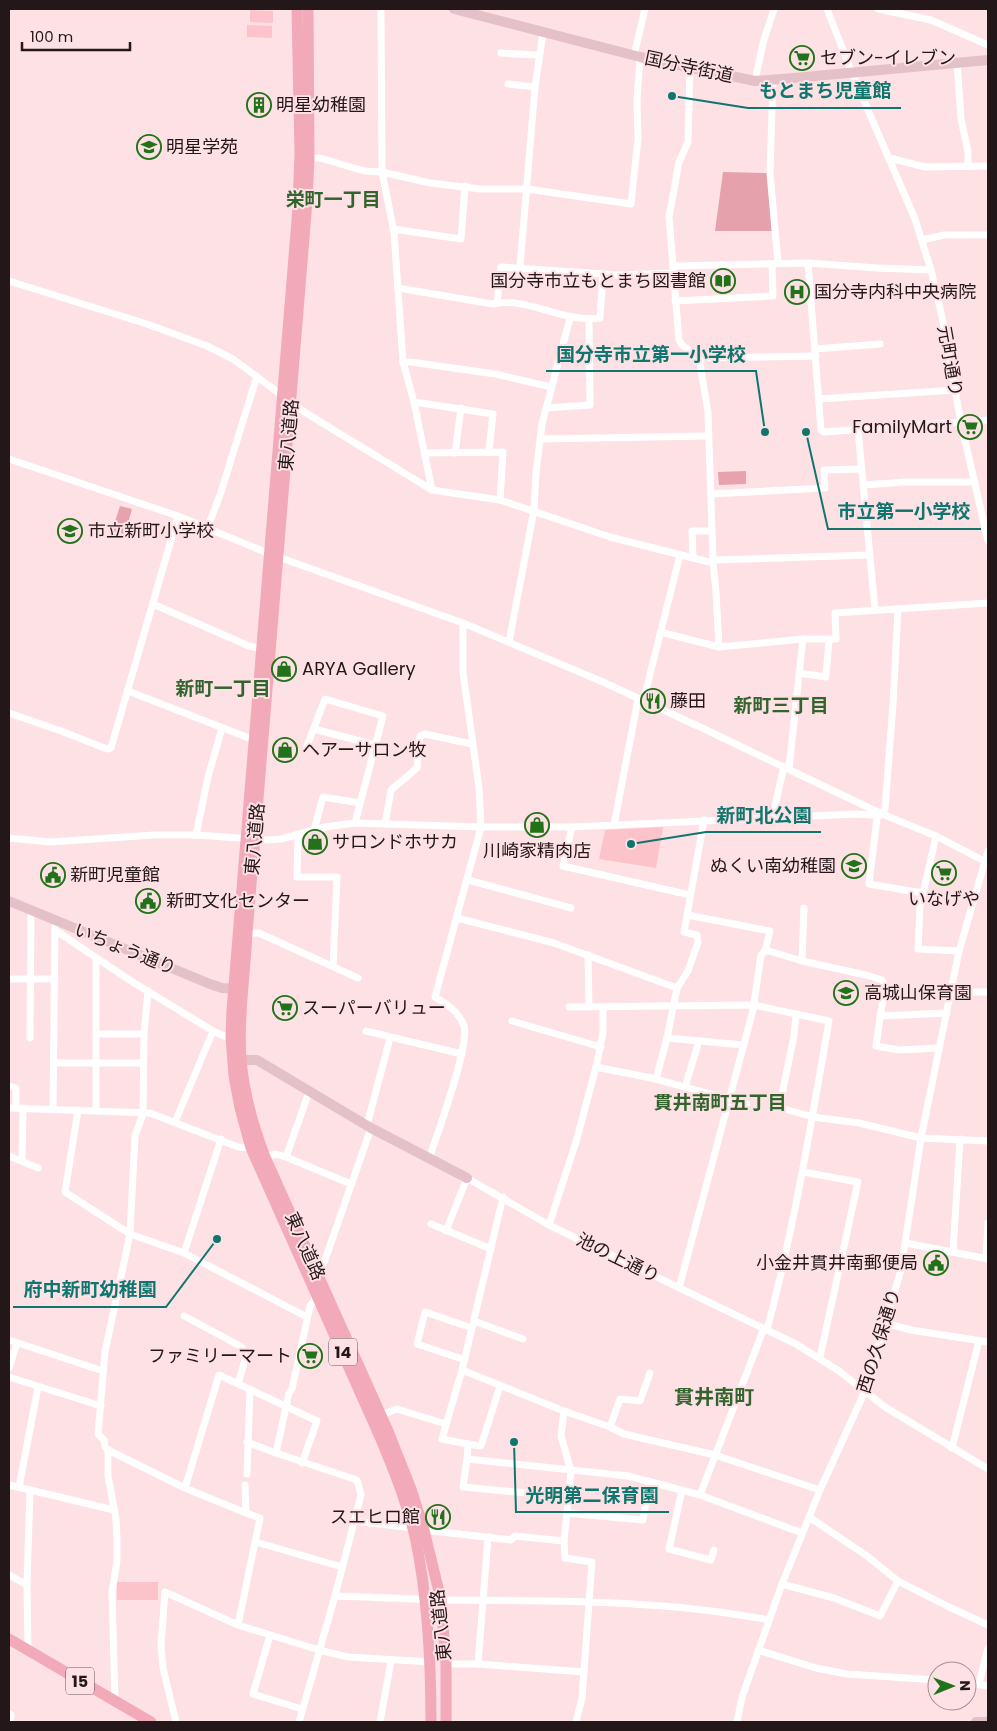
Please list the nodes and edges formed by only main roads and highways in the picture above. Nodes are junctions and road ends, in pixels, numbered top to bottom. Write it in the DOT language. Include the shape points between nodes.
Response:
graph roads {
  1 [pos="297,9"];
  2 [pos="308,9"];
  3 [pos="454,9"];
  4 [pos="479,12"];
  5 [pos="988,60"];
  6 [pos="302,209"];
  7 [pos="274,556"];
  8 [pos="251,839"];
  9 [pos="9,901"];
  10 [pos="238,989"];
  11 [pos="241,1060"];
  12 [pos="467,1178"];
  13 [pos="418,1529"];
  14 [pos="9,1639"];
  15 [pos="151,1722"];
  16 [pos="431,1722"];
  17 [pos="446,1722"];
  18 [pos="976,1722"];
  19 [pos="988,1722"];
  1 -- 6 [label="main road, 東八道路 / 14"];
  2 -- 6 [label="main road, 東八道路 / 14" via="309,158"];
  3 -- 4 [label="main road, 国分寺街道"];
  4 -- 5 [label="main road, 国分寺街道" via="637,56 755,81"];
  6 -- 7 [label="main road, 東八道路 / 14"];
  7 -- 8 [label="main road, 東八道路 / 14"];
  7 -- 8 [label="main road, 東八道路 / 14" via="254,740"];
  8 -- 10 [label="main road, 東八道路 / 14"];
  8 -- 10 [label="main road, 東八道路 / 14" via="247,933"];
  9 -- 10 [label="main road, いちょう通り" via="55,925 210,984"];
  10 -- 11 [label="main road, 東八道路 / 14"];
  10 -- 13 [label="main road, 東八道路 / 14" via="231,1037 234,1076 251,1148"];
  11 -- 12 [label="main road, 池の上通り" via="257,1060 369,1126"];
  11 -- 13 [label="main road, 東八道路 / 14" via="248,1102 265,1157 402,1466"];
  13 -- 16 [label="main road, 東八道路 / 14" via="431,1662"];
  13 -- 17 [label="main road, 東八道路 / 14" via="440,1600 446,1664"];
  14 -- 15 [label="main road, 15"];
  18 -- 19 [label="main road"];
}
